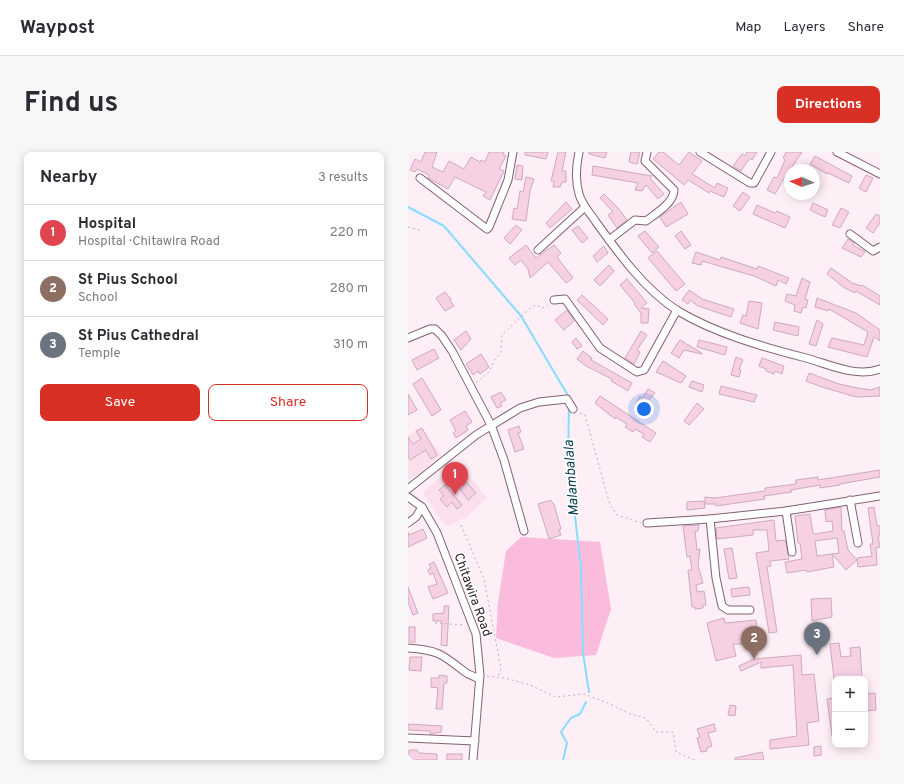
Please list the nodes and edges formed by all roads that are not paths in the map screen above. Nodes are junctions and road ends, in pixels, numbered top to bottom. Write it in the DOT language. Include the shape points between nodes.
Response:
graph roads {
  1 [pos="513,152"];
  2 [pos="579,152"];
  3 [pos="648,152"];
  4 [pos="700,152"];
  5 [pos="771,152"];
  6 [pos="837,152"];
  7 [pos="880,174"];
  8 [pos="420,178"];
  9 [pos="585,207"];
  10 [pos="850,234"];
  11 [pos="609,240"];
  12 [pos="880,247"];
  13 [pos="538,250"];
  14 [pos="554,300"];
  15 [pos="678,310"];
  16 [pos="408,338"];
  17 [pos="880,370"];
  18 [pos="572,409"];
  19 [pos="491,425"];
  20 [pos="408,489"];
  21 [pos="880,496"];
  22 [pos="408,498"];
  23 [pos="850,500"];
  24 [pos="422,507"];
  25 [pos="786,510"];
  26 [pos="710,519"];
  27 [pos="408,523"];
  28 [pos="647,523"];
  29 [pos="524,531"];
  30 [pos="858,543"];
  31 [pos="792,552"];
  32 [pos="750,610"];
  33 [pos="408,648"];
  34 [pos="479,677"];
  35 [pos="408,738"];
  36 [pos="475,741"];
  37 [pos="473,760"];
  1 -- 8 [label="street" via="504,191 487,229"];
  2 -- 9 [label="street" via="577,185"];
  3 -- 11 [label="street" via="645,161 674,190 674,195 646,221 635,220"];
  4 -- 5 [label="street" via="750,183 754,182"];
  6 -- 7 [label="street"];
  9 -- 11 [label="street"];
  9 -- 13 [label="street"];
  10 -- 12 [label="street" via="873,250"];
  11 -- 15 [label="street" via="660,297"];
  14 -- 15 [label="street" via="565,299 600,348 638,372 644,370"];
  15 -- 17 [label="street" via="733,336 785,353 844,369 864,372"];
  16 -- 19 [label="street" via="430,329 438,331 452,351"];
  18 -- 19 [label="street" via="567,399 530,405"];
  19 -- 20 [label="street"];
  19 -- 29 [label="street" via="504,460"];
  21 -- 23 [label="street"];
  22 -- 24 [label="street, Chitawira Road"];
  23 -- 25 [label="street"];
  23 -- 30 [label="street"];
  24 -- 27 [label="street" via="416,517"];
  24 -- 34 [label="street, Chitawira Road" via="437,533 473,625 478,642"];
  25 -- 26 [label="street"];
  25 -- 31 [label="street"];
  26 -- 28 [label="street"];
  26 -- 32 [label="street" via="716,578 722,606 728,610"];
  33 -- 34 [label="street" via="425,649 441,654 466,673"];
  34 -- 36 [label="street, Chitawira Road"];
  35 -- 36 [label="street"];
  36 -- 37 [label="street, Chitawira Road"];
}
